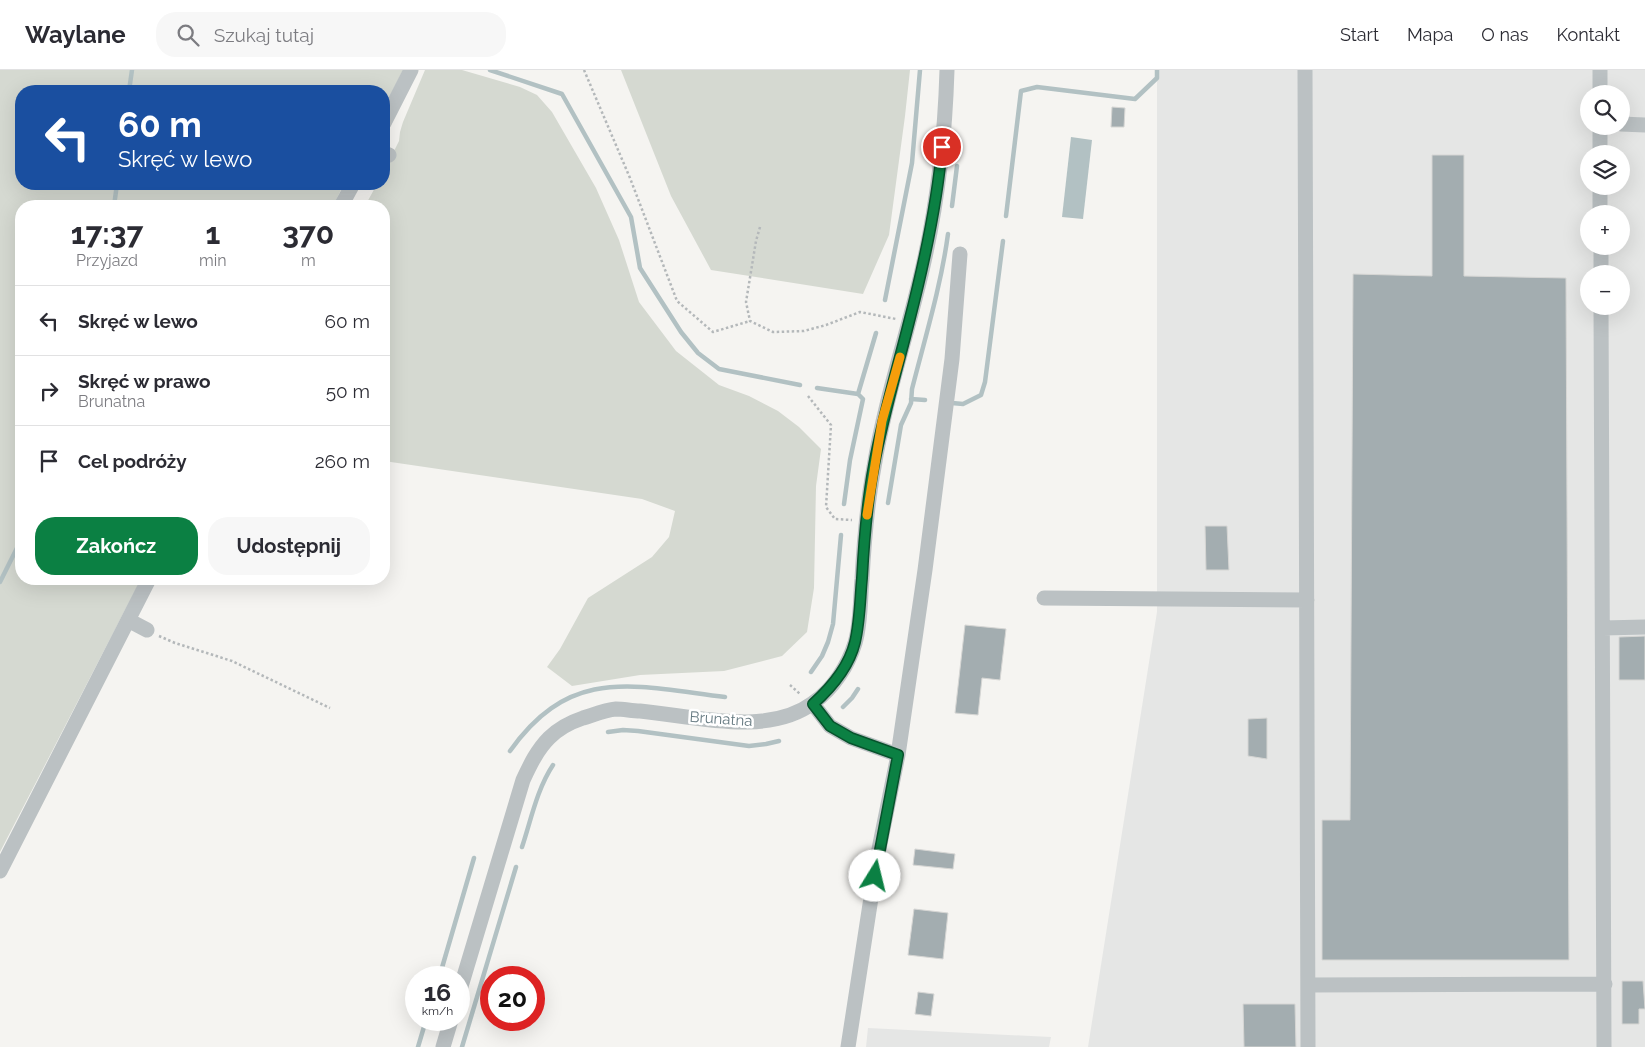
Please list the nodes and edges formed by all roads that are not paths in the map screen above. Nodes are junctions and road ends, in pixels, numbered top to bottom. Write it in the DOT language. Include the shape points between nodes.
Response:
graph roads {
  1 [pos="411,70"];
  2 [pos="947,70"];
  3 [pos="1305,70"];
  4 [pos="1600,70"];
  5 [pos="1600,85"];
  6 [pos="390,111"];
  7 [pos="1630,124"];
  8 [pos="1645,124"];
  9 [pos="960,254"];
  10 [pos="1601,315"];
  11 [pos="147,585"];
  12 [pos="1044,598"];
  13 [pos="1307,600"];
  14 [pos="128,620"];
  15 [pos="1603,628"];
  16 [pos="1645,628"];
  17 [pos="147,630"];
  18 [pos="808,700"];
  19 [pos="898,755"];
  20 [pos="0,870"];
  21 [pos="467,966"];
  22 [pos="1605,984"];
  23 [pos="1308,985"];
  24 [pos="448,1031"];
  25 [pos="443,1047"];
  26 [pos="848,1047"];
  27 [pos="1308,1047"];
  28 [pos="1604,1047"];
  1 -- 6 [label="street"];
  2 -- 18 [label="street, Brunatna" via="943,144 933,216 882,421 866,522 855,643 840,675 827,691"];
  3 -- 13 [label="street"];
  4 -- 5 [label="street"];
  7 -- 8 [label="street"];
  9 -- 19 [label="street" via="952,359"];
  10 -- 15 [label="street"];
  11 -- 14 [label="street"];
  12 -- 13 [label="street"];
  13 -- 23 [label="street"];
  14 -- 17 [label="street"];
  14 -- 20 [label="street"];
  15 -- 16 [label="street"];
  15 -- 22 [label="street"];
  18 -- 19 [label="street" via="830,726 851,738"];
  18 -- 21 [label="street, Brunatna" via="783,718 761,722 614,709 570,722 550,737 522,780"];
  19 -- 26 [label="street" via="877,859"];
  22 -- 23 [label="street"];
  22 -- 28 [label="street"];
  23 -- 27 [label="street"];
  24 -- 25 [label="street"];
}
